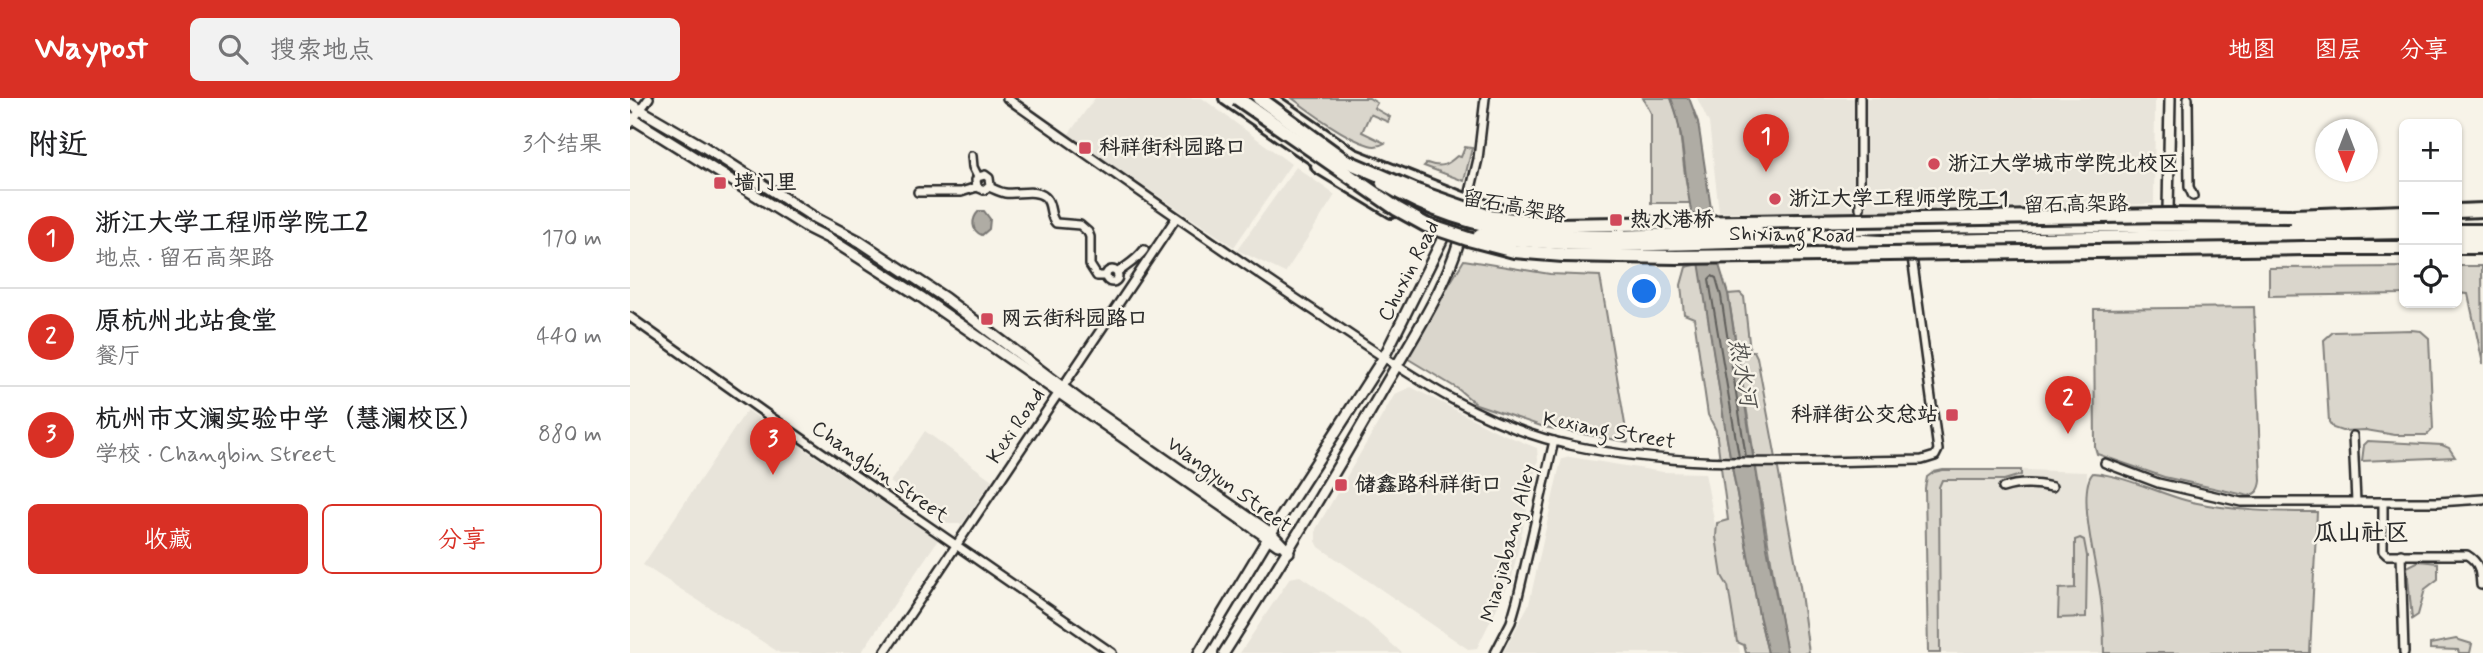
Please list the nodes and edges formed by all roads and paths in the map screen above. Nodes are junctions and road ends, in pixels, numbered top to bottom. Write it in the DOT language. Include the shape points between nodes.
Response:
graph roads {
  1 [pos="649,98"];
  2 [pos="1007,98"];
  3 [pos="1223,98"];
  4 [pos="1237,98"];
  5 [pos="1259,98"];
  6 [pos="1269,98"];
  7 [pos="1485,98"];
  8 [pos="1860,98"];
  9 [pos="2168,98"];
  10 [pos="2188,98"];
  11 [pos="630,104"];
  12 [pos="640,110"];
  13 [pos="631,120"];
  14 [pos="972,156"];
  15 [pos="1344,160"];
  16 [pos="978,177"];
  17 [pos="1358,181"];
  18 [pos="977,187"];
  19 [pos="989,187"];
  20 [pos="918,192"];
  21 [pos="2193,196"];
  22 [pos="1468,201"];
  23 [pos="1860,208"];
  24 [pos="1397,209"];
  25 [pos="2483,209"];
  26 [pos="2462,210"];
  27 [pos="2399,211"];
  28 [pos="2399,211"];
  29 [pos="1982,213"];
  30 [pos="2165,215"];
  31 [pos="1176,218"];
  32 [pos="2399,223"];
  33 [pos="2462,223"];
  34 [pos="2483,223"];
  35 [pos="1881,227"];
  36 [pos="2285,230"];
  37 [pos="2483,230"];
  38 [pos="2462,231"];
  39 [pos="2399,232"];
  40 [pos="1444,236"];
  41 [pos="2188,236"];
  42 [pos="1758,237"];
  43 [pos="2483,240"];
  44 [pos="1461,241"];
  45 [pos="2462,241"];
  46 [pos="1881,242"];
  47 [pos="2399,242"];
  48 [pos="2462,247"];
  49 [pos="2483,247"];
  50 [pos="2399,248"];
  51 [pos="1144,250"];
  52 [pos="1989,256"];
  53 [pos="2039,256"];
  54 [pos="1912,257"];
  55 [pos="630,317"];
  56 [pos="1384,357"];
  57 [pos="1396,367"];
  58 [pos="1061,391"];
  59 [pos="2353,436"];
  60 [pos="1554,441"];
  61 [pos="2105,463"];
  62 [pos="2052,486"];
  63 [pos="2003,488"];
  64 [pos="2483,499"];
  65 [pos="2356,502"];
  66 [pos="2383,502"];
  67 [pos="1269,536"];
  68 [pos="956,546"];
  69 [pos="1289,552"];
  70 [pos="2401,554"];
  71 [pos="2482,585"];
  72 [pos="884,653"];
  73 [pos="1112,653"];
  74 [pos="1199,653"];
  75 [pos="1224,653"];
  76 [pos="1494,653"];
  77 [pos="2404,653"];
  1 -- 12 [label="street"];
  2 -- 31 [label="street, Kexiang Street"];
  3 -- 24 [label="main road, bridge"];
  3 -- 40 [label="main road, Shixiang Road" via="1332,176 1422,229"];
  4 -- 17 [label="main road, 留石高架路, bridge"];
  5 -- 15 [label="main road, 留石高架路, bridge"];
  6 -- 22 [label="main road, Shixiang Road" via="1352,155"];
  7 -- 22 [label="street"];
  8 -- 23 [label="street"];
  9 -- 30 [label="street"];
  10 -- 21 [label="street" via="2189,187"];
  11 -- 12 [label="street, Wangyun Street"];
  12 -- 13 [label="street"];
  12 -- 58 [label="street, Wangyun Street" via="945,298"];
  13 -- 58 [label="street, Wangyun Street" via="921,297"];
  14 -- 16 [label="street"];
  15 -- 27 [label="main road, 留石高架路, bridge" via="1490,217 1557,225"];
  15 -- 42 [label="main road, 留石高架路, bridge" via="1403,196 1442,213 1504,230 1571,237"];
  16 -- 18 [label="street"];
  16 -- 19 [label="street" via="989,178"];
  17 -- 24 [label="main road, 留石高架路, bridge"];
  17 -- 42 [label="main road, 留石高架路, bridge" via="1442,222 1489,236 1590,245"];
  18 -- 19 [label="street"];
  18 -- 20 [label="street" via="961,192"];
  19 -- 51 [label="street" via="1044,196 1056,223 1080,225 1088,232 1091,269 1097,276 1113,282"];
  22 -- 29 [label="main road, Shixiang Road, bridge" via="1511,215 1602,226 1827,222 1877,214"];
  22 -- 40 [label="street, Chuxin Road"];
  22 -- 44 [label="street, Chuxin Road"];
  24 -- 50 [label="main road, 留石高架路, bridge" via="1468,239 1514,251 1563,255"];
  25 -- 26 [label="main road"];
  28 -- 30 [label="main road"];
  29 -- 30 [label="main road, Shixiang Road"];
  29 -- 35 [label="main road" via="1956,221"];
  30 -- 35 [label="main road, 留石高架路"];
  30 -- 36 [label="main road, 留石高架路"];
  31 -- 56 [label="street, Kexiang Street"];
  31 -- 58 [label="street, Kexi Road"];
  32 -- 36 [label="main road, 留石高架路"];
  33 -- 34 [label="main road"];
  35 -- 42 [label="main road, 留石高架路"];
  36 -- 39 [label="main road, 留石高架路"];
  36 -- 41 [label="main road, 留石高架路"];
  37 -- 38 [label="main road"];
  40 -- 44 [label="main road, Shixiang Road"];
  40 -- 56 [label="street, Chuxin Road"];
  41 -- 46 [label="main road, 留石高架路"];
  41 -- 53 [label="main road" via="2091,243"];
  42 -- 46 [label="main road, 留石高架路"];
  43 -- 45 [label="main road"];
  44 -- 54 [label="main road, Shixiang Road, bridge" via="1510,254 1556,258 1836,250"];
  44 -- 57 [label="street, Chuxin Road"];
  46 -- 52 [label="main road"];
  47 -- 53 [label="main road, Shixiang Road"];
  48 -- 49 [label="main road"];
  52 -- 53 [label="main road, Shixiang Road"];
  52 -- 54 [label="main road, Shixiang Road"];
  54 -- 60 [label="street, Kexiang Street" via="1938,450 1935,456 1922,460 1710,463 1639,458"];
  55 -- 68 [label="street, Changbin Street"];
  56 -- 57 [label="street, Kexiang Street"];
  56 -- 67 [label="street, Chuxin Road"];
  57 -- 60 [label="street, Kexiang Street" via="1483,416"];
  57 -- 69 [label="street, Chuxin Road"];
  58 -- 67 [label="street, Wangyun Street"];
  58 -- 68 [label="street, Kexi Road"];
  59 -- 65 [label="street"];
  60 -- 76 [label="street, Miaojiabang Alley" via="1517,601"];
  61 -- 65 [label="street" via="2158,483 2241,502"];
  62 -- 63 [label="street" via="2025,483"];
  64 -- 66 [label="street"];
  65 -- 66 [label="street"];
  66 -- 70 [label="street" via="2383,551"];
  67 -- 69 [label="street, Wangyun Street"];
  67 -- 74 [label="street, Chuxin Road"];
  68 -- 72 [label="street, Kexi Road"];
  68 -- 73 [label="street, Changbin Street"];
  69 -- 75 [label="street, Chuxin Road"];
  70 -- 71 [label="street" via="2467,555 2476,561"];
  70 -- 77 [label="street"];
}
